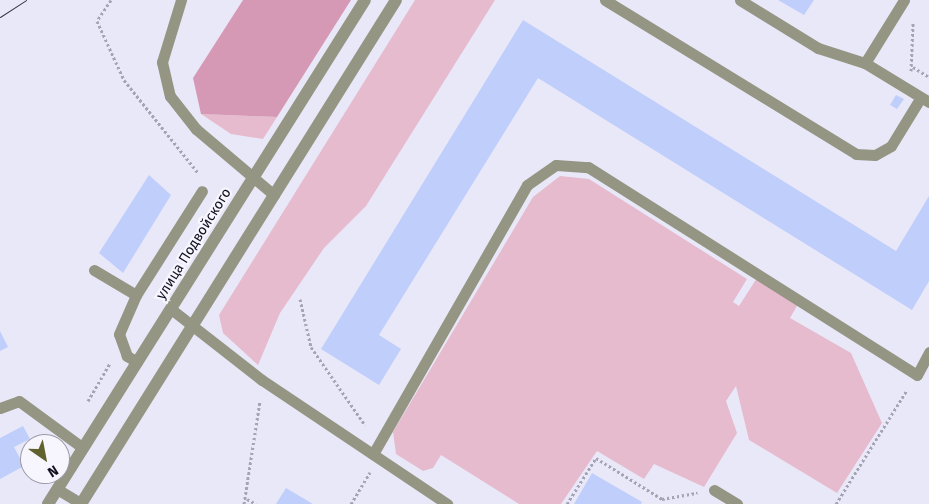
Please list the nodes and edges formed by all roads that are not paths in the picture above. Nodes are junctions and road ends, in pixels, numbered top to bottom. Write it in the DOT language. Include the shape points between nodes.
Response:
graph roads {
  1 [pos="181,0"];
  2 [pos="366,0"];
  3 [pos="396,0"];
  4 [pos="605,0"];
  5 [pos="740,0"];
  6 [pos="904,0"];
  7 [pos="865,63"];
  8 [pos="925,100"];
  9 [pos="252,180"];
  10 [pos="202,191"];
  11 [pos="274,195"];
  12 [pos="94,270"];
  13 [pos="136,295"];
  14 [pos="171,309"];
  15 [pos="194,324"];
  16 [pos="929,352"];
  17 [pos="137,362"];
  18 [pos="0,408"];
  19 [pos="83,448"];
  20 [pos="376,452"];
  21 [pos="57,489"];
  22 [pos="714,490"];
  23 [pos="48,504"];
  24 [pos="82,504"];
  25 [pos="447,504"];
  26 [pos="737,504"];
  1 -- 9 [label="lane" via="162,62 170,96 196,129"];
  2 -- 9 [label="street, улица Подвойского"];
  3 -- 11 [label="street"];
  4 -- 8 [label="lane" via="856,154 875,155 891,146"];
  5 -- 7 [label="lane" via="818,48"];
  6 -- 7 [label="lane"];
  7 -- 8 [label="lane"];
  9 -- 11 [label="lane"];
  9 -- 14 [label="street, улица Подвойского"];
  10 -- 13 [label="lane"];
  11 -- 15 [label="street"];
  12 -- 13 [label="lane"];
  13 -- 17 [label="lane" via="119,334 120,346"];
  14 -- 15 [label="lane"];
  14 -- 17 [label="street, улица Подвойского"];
  15 -- 20 [label="lane" via="262,380"];
  15 -- 24 [label="street"];
  16 -- 20 [label="lane" via="917,375 588,167 556,165 526,185"];
  17 -- 19 [label="street, улица Подвойского"];
  18 -- 19 [label="lane" via="20,401"];
  19 -- 21 [label="street, улица Подвойского"];
  20 -- 25 [label="lane"];
  21 -- 23 [label="street, улица Подвойского"];
  21 -- 24 [label="lane"];
  22 -- 26 [label="lane"];
}
